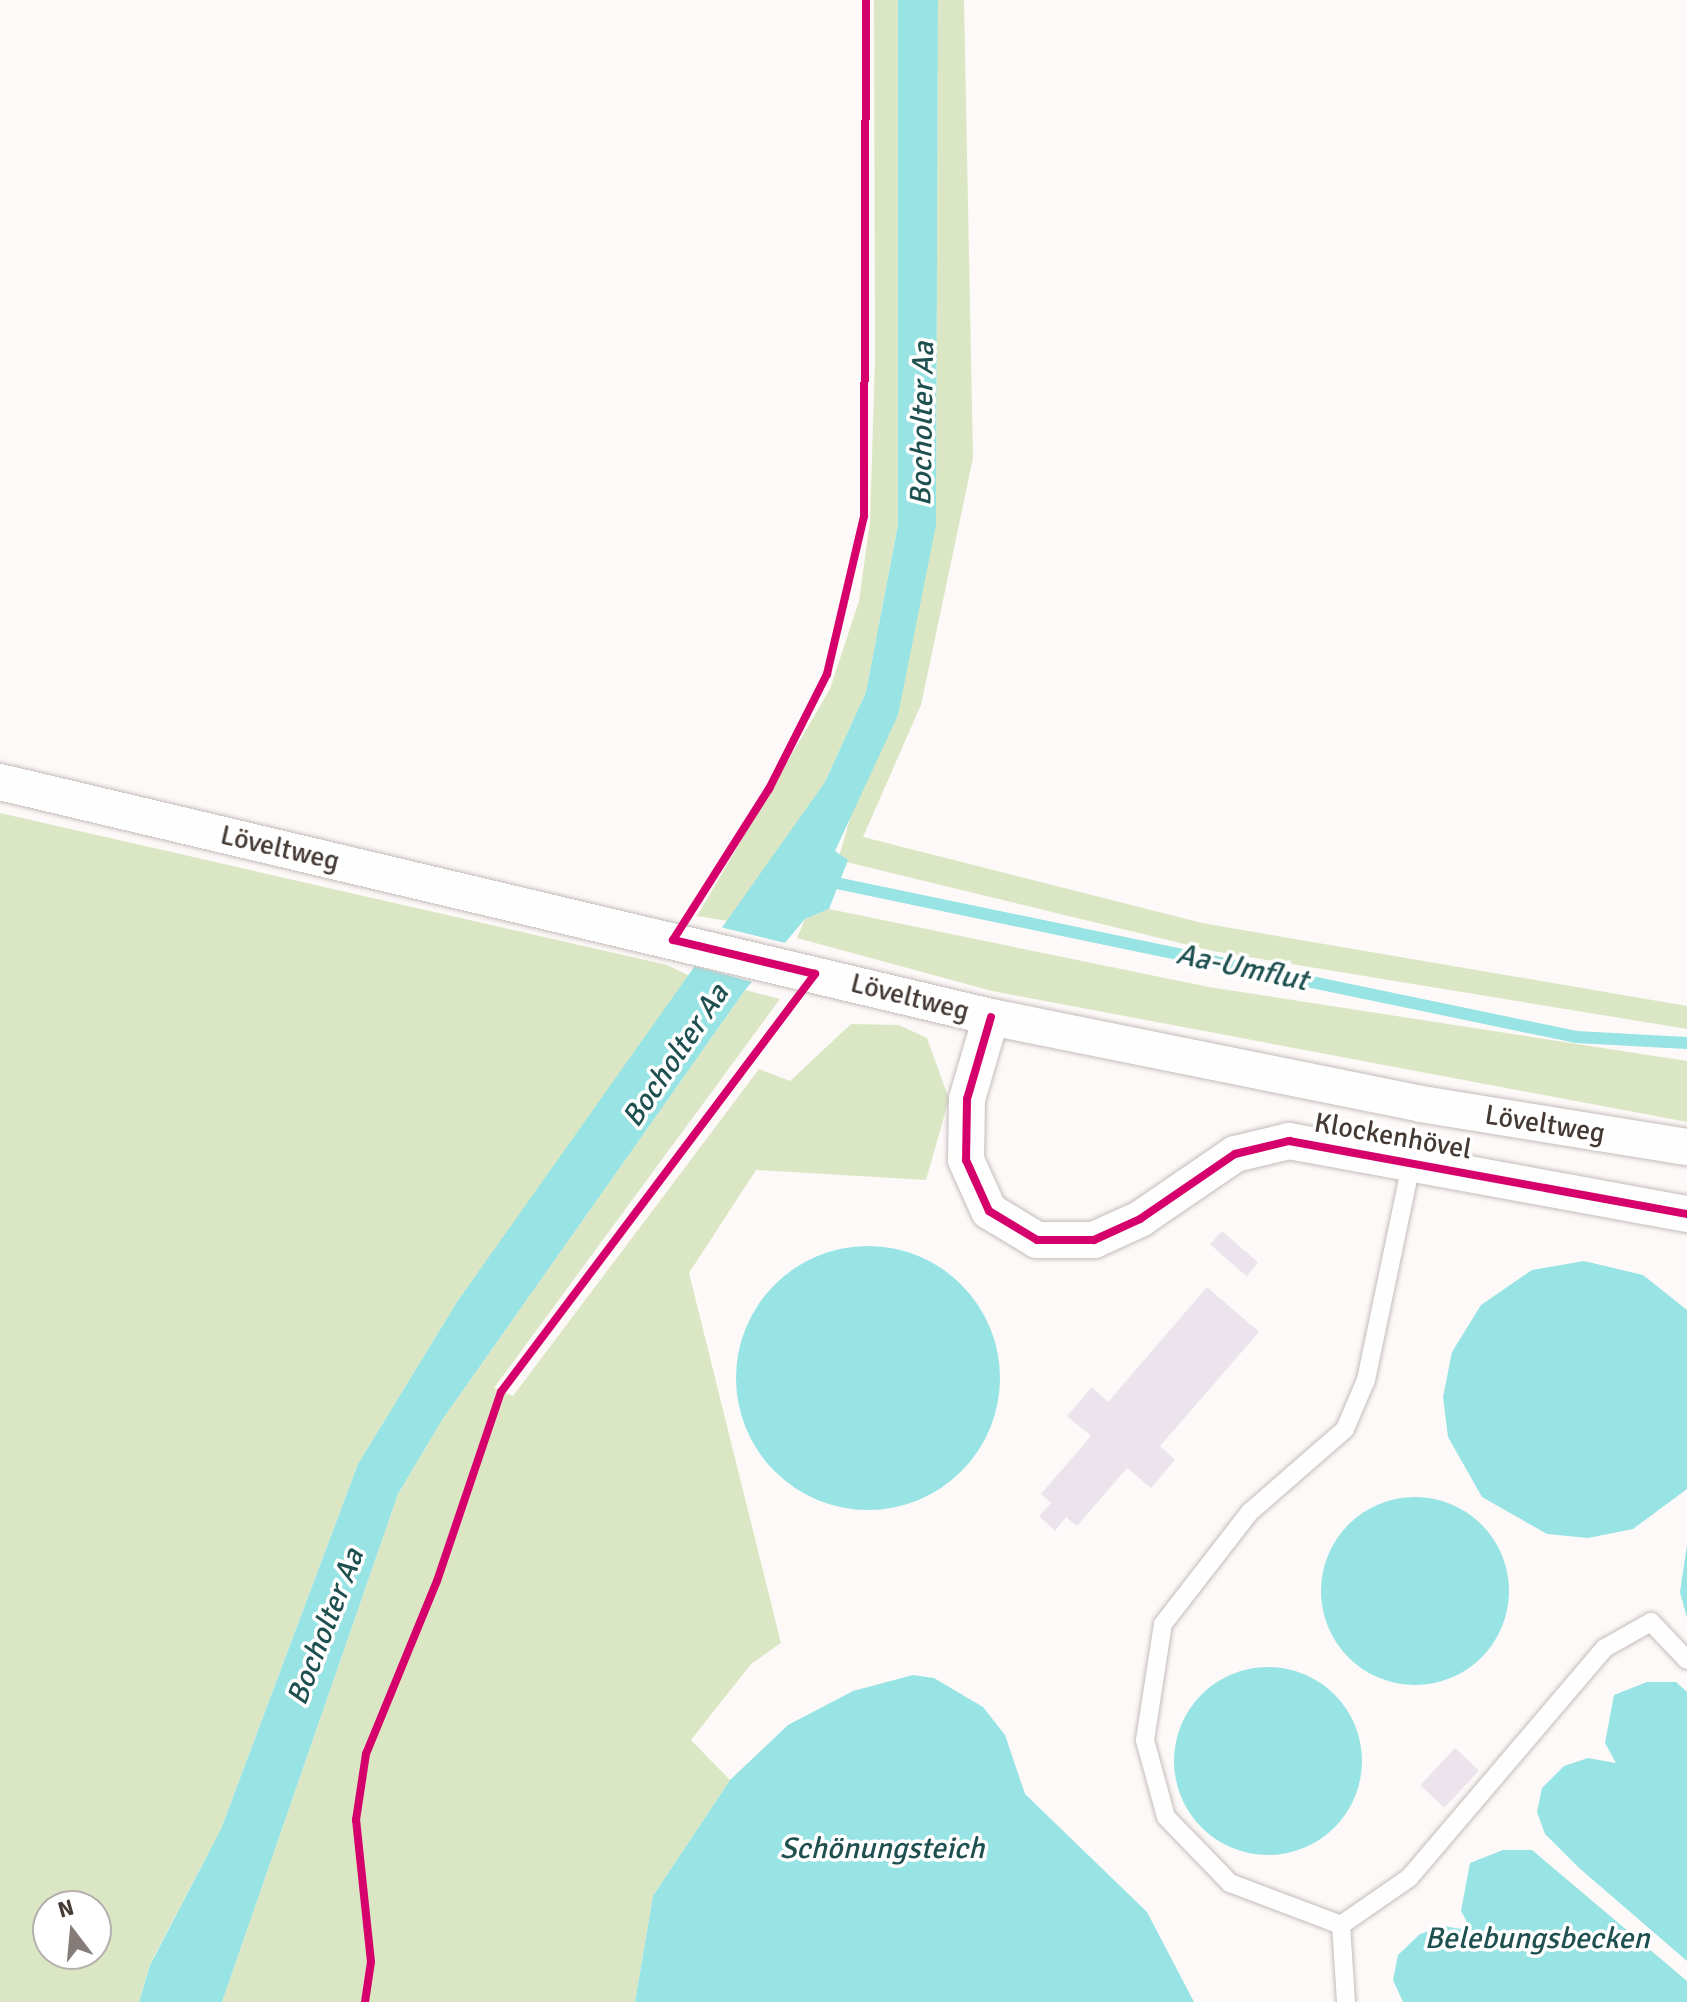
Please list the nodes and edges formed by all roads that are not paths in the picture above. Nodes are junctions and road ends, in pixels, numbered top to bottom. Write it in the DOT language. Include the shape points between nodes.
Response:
graph roads {
  1 [pos="0,782"];
  2 [pos="991,1017"];
  3 [pos="1687,1147"];
  4 [pos="1412,1159"];
  5 [pos="1687,1214"];
  6 [pos="1687,1660"];
  7 [pos="1341,1925"];
  8 [pos="1346,2002"];
  1 -- 2 [label="street, Löveltweg"];
  2 -- 3 [label="street, Löveltweg" via="1421,1104"];
  2 -- 4 [label="street, Klockenhövel" via="967,1099 966,1160 989,1211 1037,1240 1094,1240 1259,1143"];
  4 -- 5 [label="street, Klockenhövel"];
  4 -- 7 [label="lane" via="1366,1380 1345,1429 1250,1512 1163,1624 1145,1740 1166,1817 1230,1883"];
  6 -- 7 [label="lane" via="1651,1622 1605,1648 1409,1878"];
  7 -- 8 [label="lane"];
}
